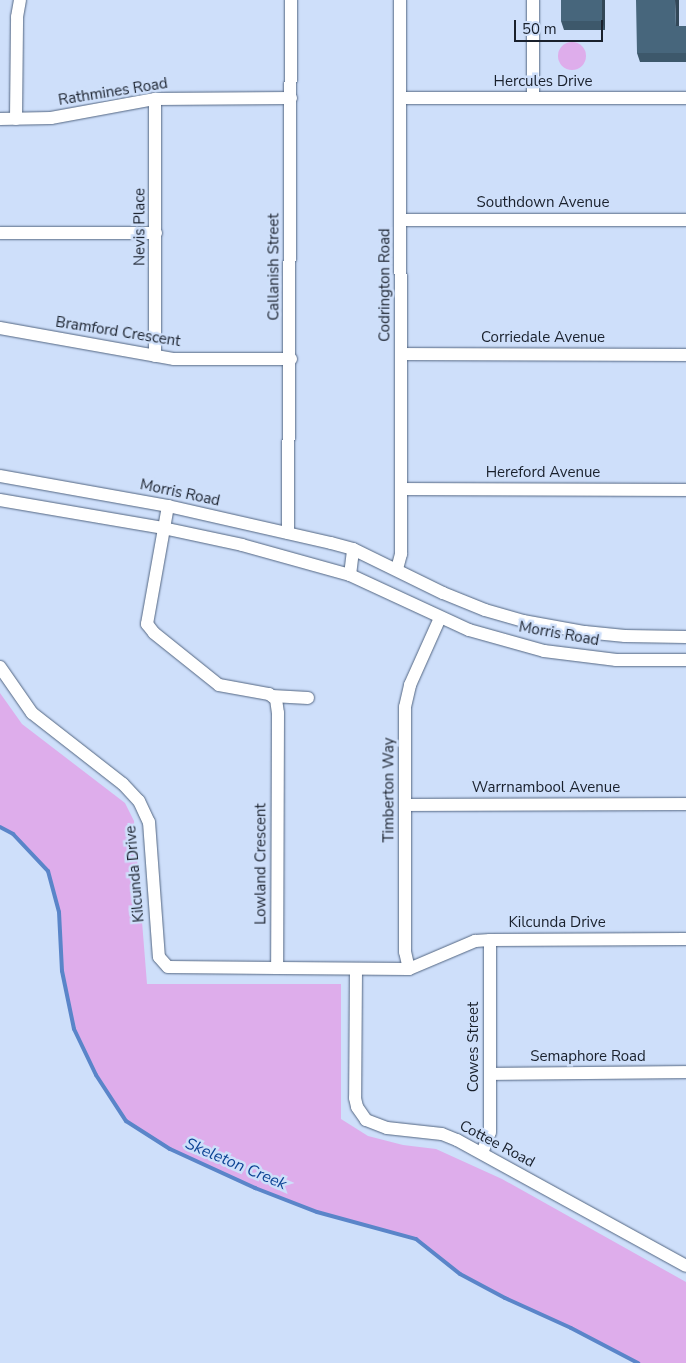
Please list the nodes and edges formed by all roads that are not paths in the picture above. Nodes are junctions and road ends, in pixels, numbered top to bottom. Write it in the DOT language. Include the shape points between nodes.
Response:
graph roads {
  1 [pos="12,0"];
  2 [pos="20,0"];
  3 [pos="291,0"];
  4 [pos="400,0"];
  5 [pos="533,0"];
  6 [pos="16,17"];
  7 [pos="155,98"];
  8 [pos="291,98"];
  9 [pos="400,98"];
  10 [pos="533,98"];
  11 [pos="686,98"];
  12 [pos="0,119"];
  13 [pos="16,119"];
  14 [pos="401,220"];
  15 [pos="686,220"];
  16 [pos="0,233"];
  17 [pos="156,233"];
  18 [pos="0,328"];
  19 [pos="401,354"];
  20 [pos="686,355"];
  21 [pos="155,356"];
  22 [pos="290,359"];
  23 [pos="0,476"];
  24 [pos="400,489"];
  25 [pos="686,490"];
  26 [pos="0,500"];
  27 [pos="168,506"];
  28 [pos="163,528"];
  29 [pos="288,533"];
  30 [pos="353,550"];
  31 [pos="396,569"];
  32 [pos="350,575"];
  33 [pos="440,618"];
  34 [pos="686,637"];
  35 [pos="686,660"];
  36 [pos="0,668"];
  37 [pos="272,696"];
  38 [pos="308,698"];
  39 [pos="686,804"];
  40 [pos="405,805"];
  41 [pos="686,939"];
  42 [pos="490,940"];
  43 [pos="277,968"];
  44 [pos="409,969"];
  45 [pos="350,970"];
  46 [pos="686,1072"];
  47 [pos="490,1074"];
  48 [pos="482,1153"];
  49 [pos="686,1266"];
  1 -- 6 [label="street"];
  2 -- 6 [label="street"];
  3 -- 8 [label="street, Callanish Street"];
  4 -- 9 [label="street, Codrington Road"];
  5 -- 10 [label="street"];
  6 -- 13 [label="street"];
  7 -- 8 [label="street, Rathmines Road"];
  7 -- 13 [label="street, Rathmines Road" via="52,118"];
  7 -- 17 [label="street, Nevis Place"];
  8 -- 22 [label="street, Callanish Street"];
  9 -- 10 [label="street, Hercules Drive"];
  9 -- 14 [label="street, Codrington Road"];
  10 -- 11 [label="street, Hercules Drive"];
  12 -- 13 [label="street, Rathmines Road"];
  14 -- 15 [label="street, Southdown Avenue"];
  14 -- 19 [label="street, Codrington Road"];
  16 -- 17 [label="street"];
  17 -- 21 [label="street, Nevis Place"];
  18 -- 21 [label="street, Bramford Crescent"];
  19 -- 20 [label="street, Corriedale Avenue"];
  19 -- 24 [label="street, Codrington Road"];
  21 -- 22 [label="street, Bramford Crescent"];
  22 -- 29 [label="street, Callanish Street"];
  23 -- 27 [label="street, Morris Road"];
  24 -- 25 [label="street, Hereford Avenue"];
  24 -- 31 [label="street, Codrington Road" via="401,554"];
  26 -- 28 [label="street, Morris Road"];
  27 -- 28 [label="street"];
  27 -- 29 [label="street, Morris Road"];
  28 -- 32 [label="street, Morris Road" via="242,545"];
  28 -- 37 [label="street" via="147,624 219,685"];
  29 -- 30 [label="street, Morris Road"];
  30 -- 31 [label="street, Morris Road"];
  30 -- 32 [label="street"];
  31 -- 34 [label="street, Morris Road" via="485,610 523,621 625,636"];
  32 -- 33 [label="street, Morris Road"];
  33 -- 35 [label="street, Morris Road" via="469,630 544,651 616,660"];
  33 -- 40 [label="street, Timberton Way" via="410,685 405,707"];
  36 -- 43 [label="street, Kilcunda Drive" via="32,713 124,784 139,801 149,822 159,957 168,967"];
  37 -- 38 [label="street"];
  37 -- 43 [label="street, Lowland Crescent" via="276,699 278,713"];
  39 -- 40 [label="street, Warrnambool Avenue"];
  40 -- 44 [label="street, Timberton Way" via="405,952"];
  41 -- 42 [label="street, Kilcunda Drive"];
  42 -- 44 [label="street, Kilcunda Drive" via="475,941"];
  42 -- 47 [label="street, Cowes Street"];
  43 -- 45 [label="street"];
  44 -- 45 [label="street, Kilcunda Drive"];
  45 -- 48 [label="street, Cottee Road" via="355,1098 360,1114 366,1120 387,1128 442,1134"];
  46 -- 47 [label="street, Semaphore Road"];
  47 -- 48 [label="street, Cowes Street" via="490,1132"];
  48 -- 49 [label="street, Cottee Road"];
}
